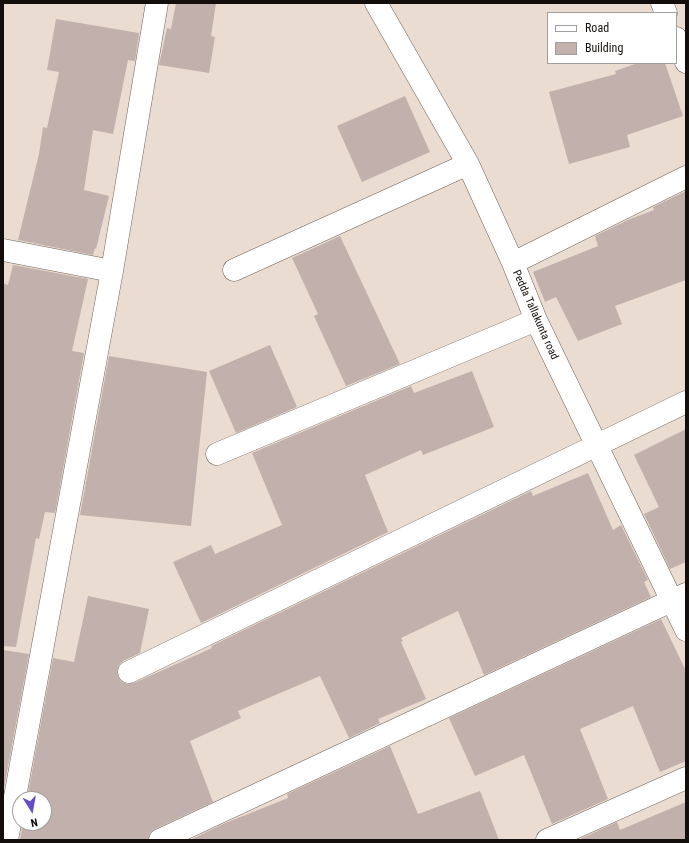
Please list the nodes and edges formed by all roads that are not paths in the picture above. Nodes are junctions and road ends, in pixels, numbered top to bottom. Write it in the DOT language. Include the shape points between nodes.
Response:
graph roads {
  1 [pos="157,3"];
  2 [pos="376,3"];
  3 [pos="677,40"];
  4 [pos="686,62"];
  5 [pos="468,164"];
  6 [pos="686,177"];
  7 [pos="3,250"];
  8 [pos="513,263"];
  9 [pos="234,270"];
  10 [pos="112,271"];
  11 [pos="536,320"];
  12 [pos="686,402"];
  13 [pos="596,444"];
  14 [pos="217,454"];
  15 [pos="679,597"];
  16 [pos="686,630"];
  17 [pos="129,672"];
  18 [pos="686,778"];
  19 [pos="7,840"];
  20 [pos="160,840"];
  21 [pos="547,840"];
  1 -- 10 [label="street"];
  2 -- 5 [label="street, Pedda Tallakunta road"];
  3 -- 4 [label="street"];
  5 -- 8 [label="street, Pedda Tallakunta road"];
  5 -- 9 [label="street"];
  6 -- 8 [label="street"];
  7 -- 10 [label="street"];
  8 -- 11 [label="street, Pedda Tallakunta road"];
  10 -- 19 [label="street"];
  11 -- 13 [label="street, Pedda Tallakunta road"];
  11 -- 14 [label="street"];
  12 -- 13 [label="street"];
  13 -- 15 [label="street, Pedda Tallakunta road"];
  13 -- 17 [label="street"];
  15 -- 16 [label="street, Pedda Tallakunta road"];
  15 -- 20 [label="street"];
  18 -- 21 [label="street"];
}
